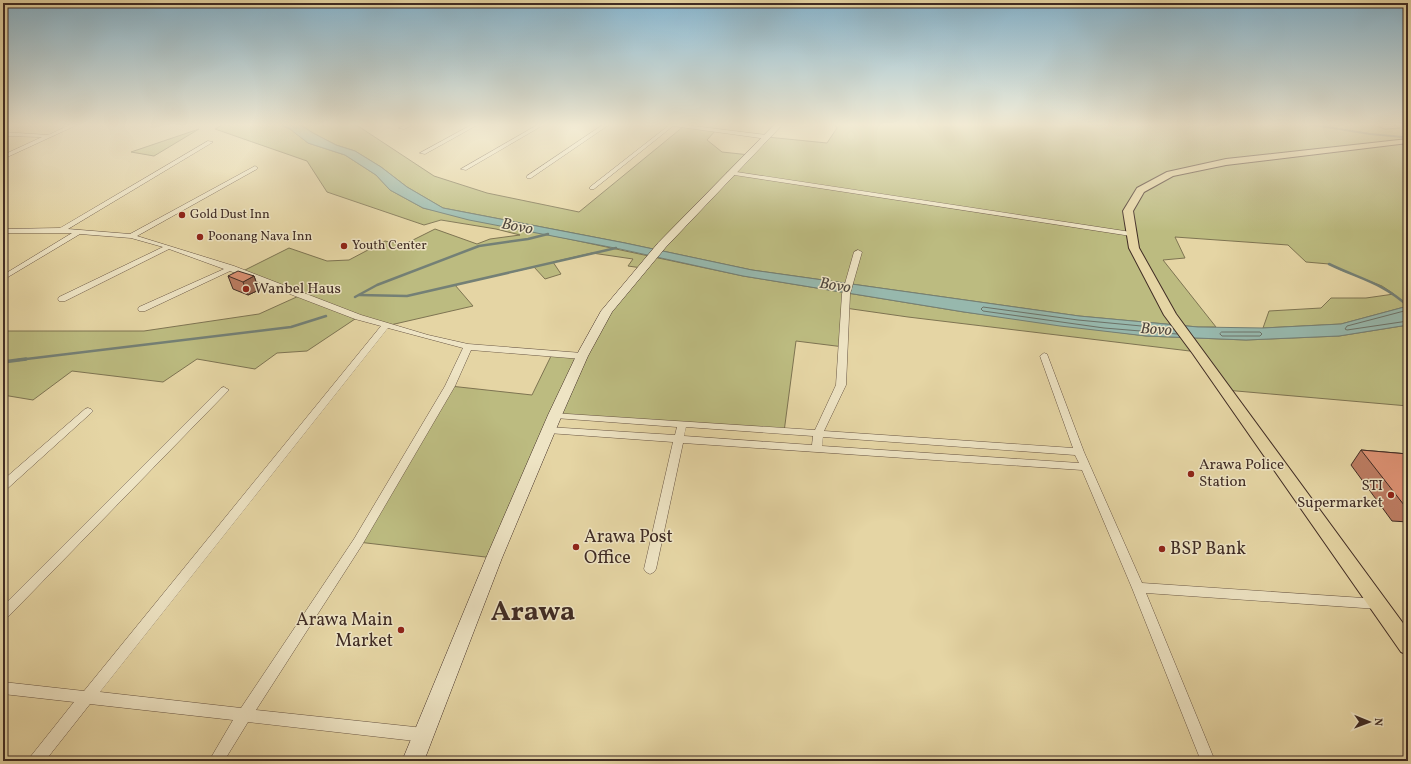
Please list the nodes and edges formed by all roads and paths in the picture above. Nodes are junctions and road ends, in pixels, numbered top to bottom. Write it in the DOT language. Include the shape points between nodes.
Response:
graph roads {
  1 [pos="180,160"];
  2 [pos="480,160"];
  3 [pos="555,160"];
  4 [pos="627,160"];
  5 [pos="744,160"];
  6 [pos="1246,160"];
  7 [pos="255,168"];
  8 [pos="464,169"];
  9 [pos="730,173"];
  10 [pos="529,177"];
  11 [pos="592,188"];
  12 [pos="61,230"];
  13 [pos="3,231"];
  14 [pos="80,231"];
  15 [pos="1130,234"];
  16 [pos="132,236"];
  17 [pos="169,247"];
  18 [pos="858,252"];
  19 [pos="231,268"];
  20 [pos="3,278"];
  21 [pos="62,299"];
  22 [pos="142,310"];
  23 [pos="386,326"];
  24 [pos="468,346"];
  25 [pos="582,356"];
  26 [pos="1044,356"];
  27 [pos="224,390"];
  28 [pos="88,411"];
  29 [pos="554,415"];
  30 [pos="682,425"];
  31 [pos="548,430"];
  32 [pos="818,434"];
  33 [pos="678,439"];
  34 [pos="817,448"];
  35 [pos="1079,452"];
  36 [pos="1085,467"];
  37 [pos="3,486"];
  38 [pos="650,569"];
  39 [pos="1138,588"];
  40 [pos="1378,604"];
  41 [pos="3,614"];
  42 [pos="1408,646"];
  43 [pos="3,688"];
  44 [pos="88,697"];
  45 [pos="244,715"];
  46 [pos="424,735"];
  47 [pos="36,761"];
  48 [pos="216,761"];
  49 [pos="413,761"];
  50 [pos="1208,761"];
  1 -- 12 [label="street"];
  2 -- 8 [label="street"];
  3 -- 10 [label="street"];
  4 -- 11 [label="street"];
  5 -- 9 [label="street"];
  6 -- 15 [label="main road" via="1170,174 1140,190 1128,211"];
  7 -- 16 [label="street"];
  9 -- 15 [label="street"];
  9 -- 25 [label="street" via="662,245 607,311"];
  12 -- 13 [label="street"];
  12 -- 14 [label="street"];
  14 -- 16 [label="street"];
  14 -- 20 [label="street"];
  15 -- 40 [label="main road" via="1134,248 1170,315"];
  16 -- 17 [label="street"];
  17 -- 19 [label="street"];
  17 -- 21 [label="street"];
  18 -- 32 [label="street" via="846,294 841,385"];
  19 -- 22 [label="street"];
  19 -- 23 [label="street"];
  23 -- 24 [label="street"];
  23 -- 44 [label="street"];
  24 -- 25 [label="street"];
  24 -- 45 [label="street" via="450,386 358,542"];
  25 -- 29 [label="street"];
  26 -- 35 [label="street"];
  27 -- 41 [label="street"];
  28 -- 37 [label="street"];
  29 -- 30 [label="street"];
  29 -- 31 [label="street"];
  30 -- 32 [label="street"];
  30 -- 33 [label="street"];
  31 -- 33 [label="street"];
  31 -- 46 [label="street"];
  32 -- 34 [label="street"];
  32 -- 35 [label="street"];
  33 -- 34 [label="street"];
  33 -- 38 [label="street"];
  34 -- 36 [label="street"];
  35 -- 36 [label="street"];
  36 -- 39 [label="street"];
  39 -- 40 [label="street"];
  39 -- 50 [label="street"];
  40 -- 42 [label="main road"];
  43 -- 44 [label="street"];
  44 -- 45 [label="street"];
  44 -- 47 [label="street"];
  45 -- 46 [label="street"];
  45 -- 48 [label="street"];
  46 -- 49 [label="street"];
}
